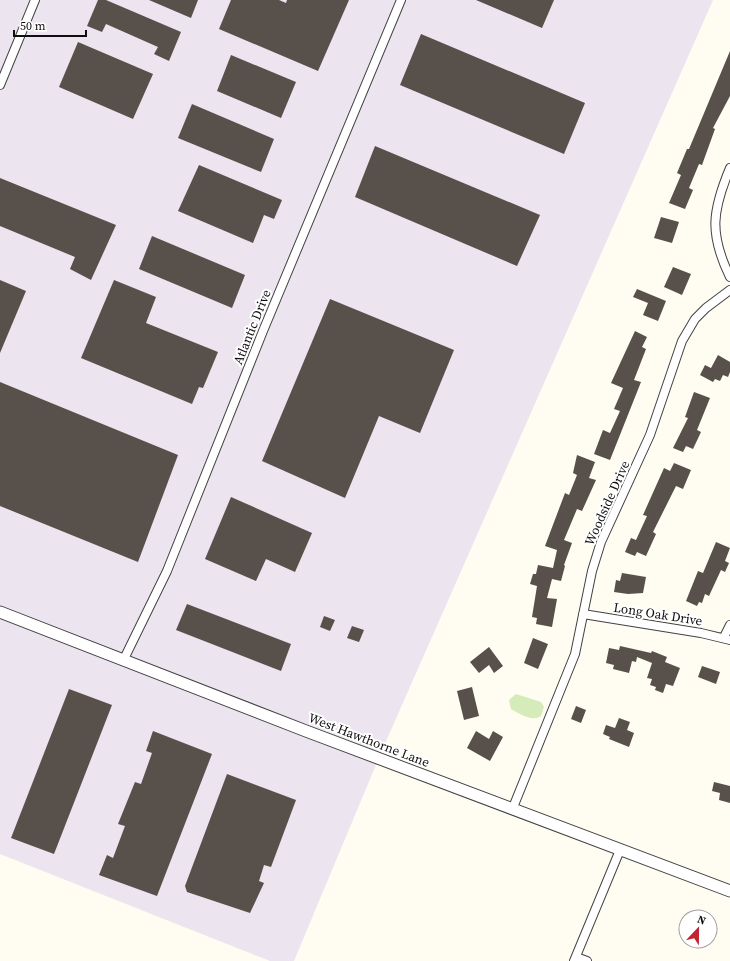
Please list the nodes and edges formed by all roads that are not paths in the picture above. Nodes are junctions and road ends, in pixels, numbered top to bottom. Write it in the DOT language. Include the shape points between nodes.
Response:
graph roads {
  1 [pos="35,0"];
  2 [pos="401,0"];
  3 [pos="0,85"];
  4 [pos="730,168"];
  5 [pos="730,277"];
  6 [pos="730,290"];
  7 [pos="0,612"];
  8 [pos="583,614"];
  9 [pos="730,625"];
  10 [pos="727,638"];
  11 [pos="123,661"];
  12 [pos="512,810"];
  13 [pos="620,850"];
  14 [pos="730,891"];
  15 [pos="575,959"];
  16 [pos="587,961"];
  1 -- 3 [label="street"];
  2 -- 11 [label="street, Atlantic Drive" via="263,331 167,571"];
  4 -- 5 [label="street" via="717,202 714,225"];
  6 -- 8 [label="street, Woodside Drive" via="695,319 682,341 650,435 601,542"];
  7 -- 11 [label="street, West Hawthorne Lane"];
  8 -- 10 [label="street, Long Oak Drive"];
  8 -- 12 [label="street, Woodside Drive" via="570,672"];
  9 -- 10 [label="street"];
  11 -- 12 [label="street, West Hawthorne Lane"];
  12 -- 13 [label="street, West Hawthorne Lane"];
  13 -- 14 [label="street, West Hawthorne Lane"];
  13 -- 15 [label="street"];
  15 -- 16 [label="street"];
}
